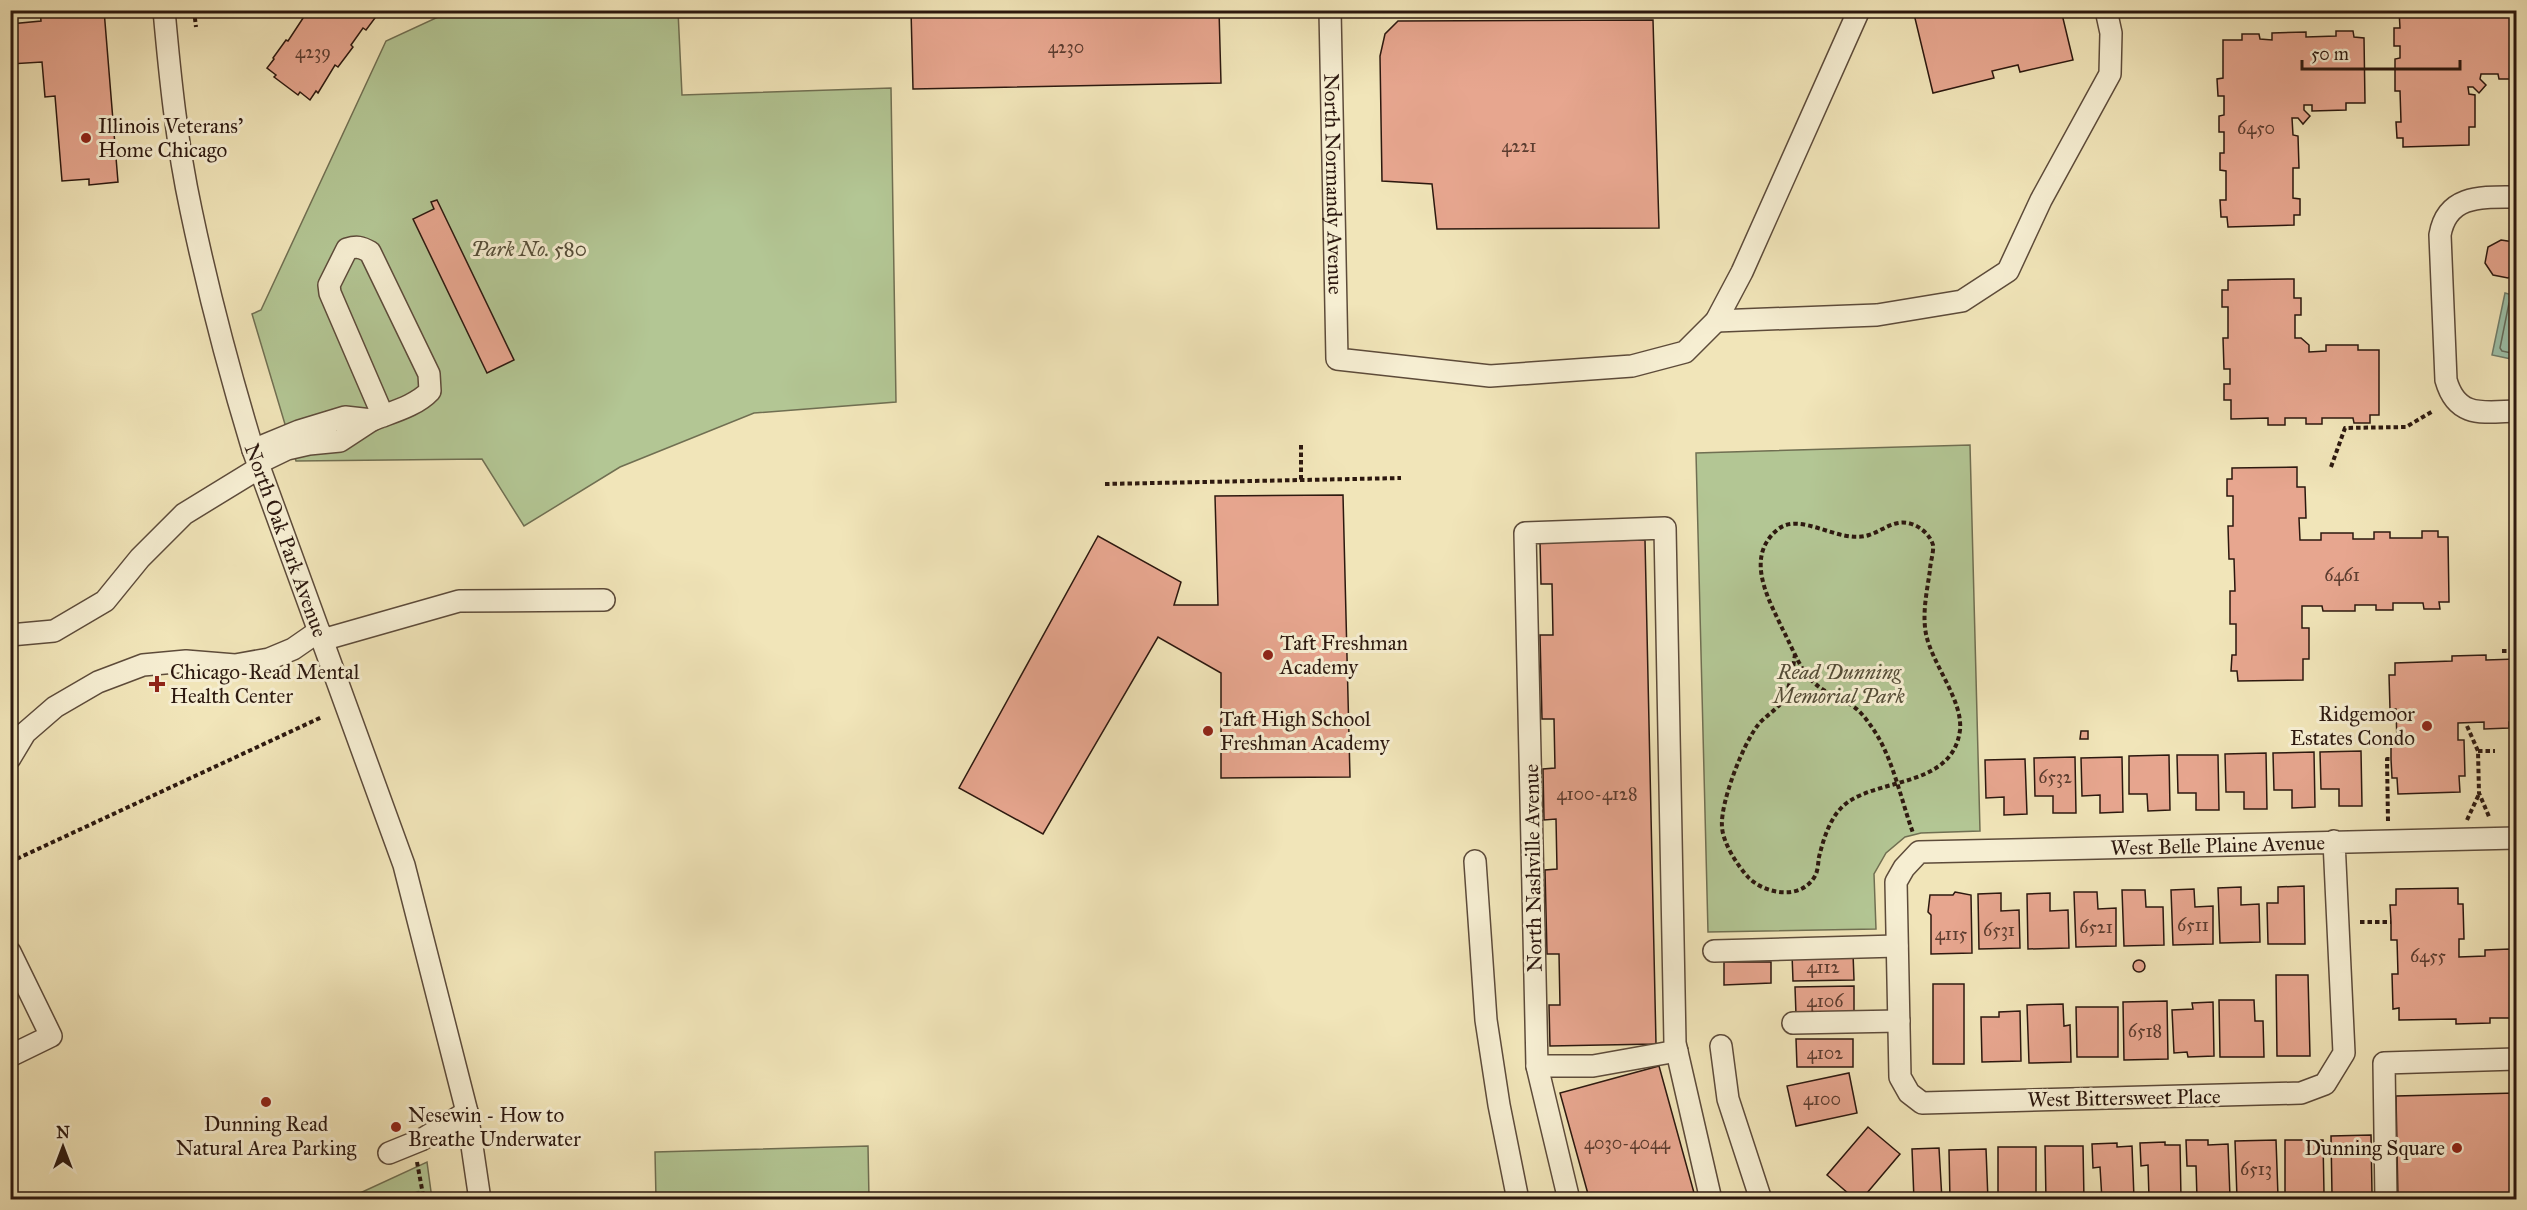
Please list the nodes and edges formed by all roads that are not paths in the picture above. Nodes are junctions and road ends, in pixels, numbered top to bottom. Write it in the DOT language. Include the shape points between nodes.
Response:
graph roads {
  1 [pos="164,10"];
  2 [pos="1330,10"];
  3 [pos="1860,10"];
  4 [pos="2106,10"];
  5 [pos="2517,197"];
  6 [pos="1716,321"];
  7 [pos="2517,411"];
  8 [pos="377,418"];
  9 [pos="257,460"];
  10 [pos="604,600"];
  11 [pos="10,635"];
  12 [pos="321,635"];
  13 [pos="10,758"];
  14 [pos="2517,838"];
  15 [pos="2334,842"];
  16 [pos="1475,861"];
  17 [pos="1897,946"];
  18 [pos="1714,951"];
  19 [pos="10,952"];
  20 [pos="1899,1021"];
  21 [pos="1793,1023"];
  22 [pos="1721,1046"];
  23 [pos="1677,1051"];
  24 [pos="10,1056"];
  25 [pos="2517,1059"];
  26 [pos="1537,1066"];
  27 [pos="467,1112"];
  28 [pos="389,1153"];
  29 [pos="480,1200"];
  30 [pos="1518,1200"];
  31 [pos="1569,1200"];
  32 [pos="1712,1200"];
  33 [pos="1761,1200"];
  34 [pos="2386,1200"];
  1 -- 9 [label="street, North Oak Park Avenue" via="172,93 191,210 234,385"];
  2 -- 6 [label="street, North Normandy Avenue" via="1337,358 1490,376 1632,366 1685,352"];
  3 -- 6 [label="street" via="1742,272"];
  4 -- 6 [label="street" via="2111,33 2110,74 2041,200 2008,271 1962,301 1876,315"];
  5 -- 7 [label="street" via="2476,199 2457,205 2446,214 2440,235 2446,380 2454,400 2468,410"];
  8 -- 8 [label="street" via="423,398 430,391 429,374 370,252 354,247 347,249 329,285 330,293"];
  8 -- 9 [label="street" via="340,441 287,449"];
  9 -- 11 [label="street" via="184,514 105,601 54,631"];
  9 -- 12 [label="street, North Oak Park Avenue"];
  10 -- 12 [label="street" via="459,601"];
  12 -- 13 [label="street" via="269,659 235,665 186,661 143,665 98,682 55,707 25,733"];
  12 -- 27 [label="street, North Oak Park Avenue" via="404,865"];
  14 -- 15 [label="street, West Belle Plaine Avenue"];
  15 -- 17 [label="street, West Belle Plaine Avenue" via="1919,852 1896,882"];
  15 -- 20 [label="street, West Bittersweet Place" via="2344,1053 2325,1084 2301,1094 1922,1103 1909,1093 1900,1077"];
  16 -- 30 [label="street" via="1486,1020 1498,1105"];
  17 -- 18 [label="street"];
  17 -- 20 [label="street"];
  19 -- 24 [label="street" via="51,1036"];
  20 -- 21 [label="street"];
  22 -- 33 [label="street" via="1728,1099"];
  23 -- 26 [label="street" via="1593,1066"];
  23 -- 26 [label="street, North Nashville Avenue" via="1665,528 1526,533"];
  23 -- 32 [label="street"];
  25 -- 34 [label="street" via="2384,1063"];
  26 -- 31 [label="street, North Nashville Avenue"];
  27 -- 28 [label="street" via="414,1144"];
  27 -- 29 [label="street, North Oak Park Avenue"];
}
